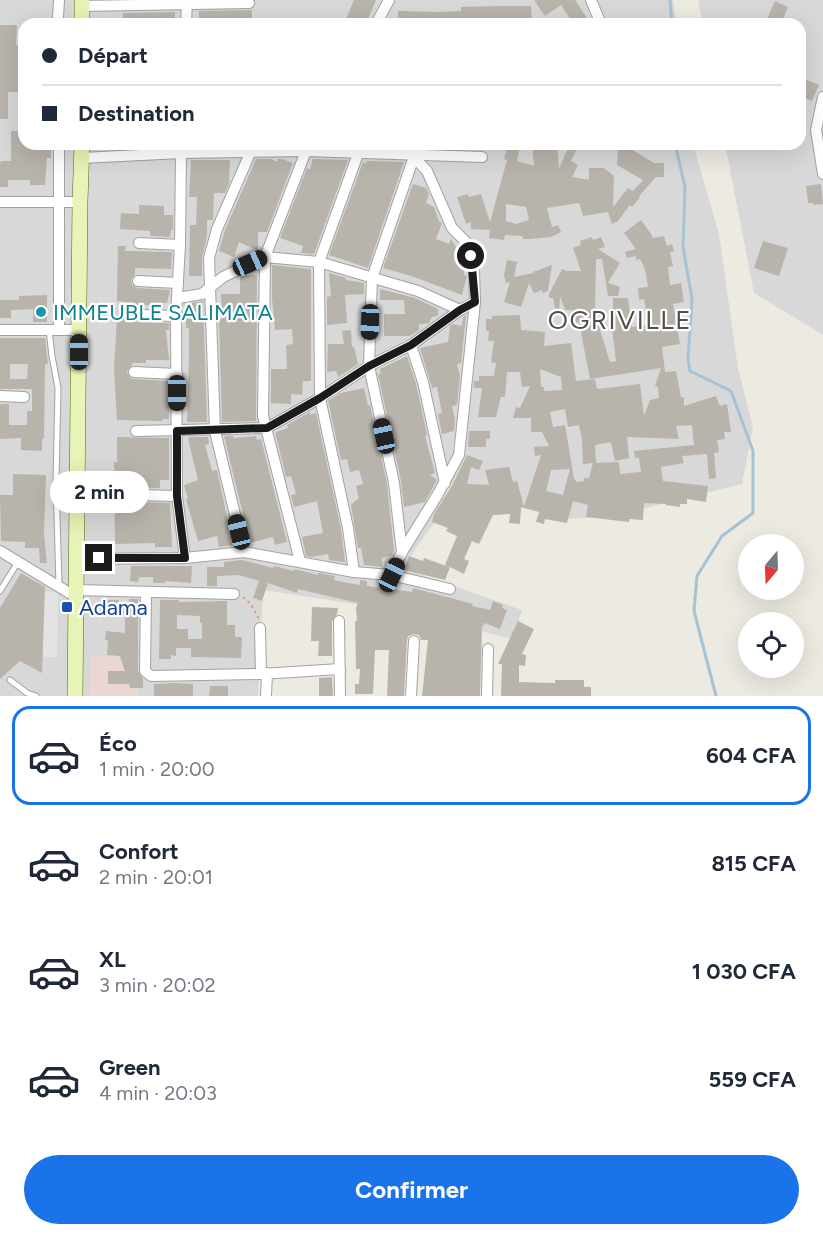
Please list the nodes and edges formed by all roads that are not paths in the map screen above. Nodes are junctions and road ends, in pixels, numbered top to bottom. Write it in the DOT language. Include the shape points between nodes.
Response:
graph roads {
  1 [pos="59,0"];
  2 [pos="388,0"];
  3 [pos="591,0"];
  4 [pos="187,2"];
  5 [pos="82,3"];
  6 [pos="249,3"];
  7 [pos="58,18"];
  8 [pos="186,18"];
  9 [pos="379,18"];
  10 [pos="598,18"];
  11 [pos="823,97"];
  12 [pos="59,150"];
  13 [pos="82,151"];
  14 [pos="251,151"];
  15 [pos="306,151"];
  16 [pos="359,151"];
  17 [pos="181,153"];
  18 [pos="415,156"];
  19 [pos="482,157"];
  20 [pos="823,174"];
  21 [pos="0,202"];
  22 [pos="59,202"];
  23 [pos="80,202"];
  24 [pos="139,243"];
  25 [pos="180,245"];
  26 [pos="265,257"];
  27 [pos="319,262"];
  28 [pos="372,278"];
  29 [pos="138,281"];
  30 [pos="178,283"];
  31 [pos="211,285"];
  32 [pos="178,298"];
  33 [pos="475,302"];
  34 [pos="460,310"];
  35 [pos="138,315"];
  36 [pos="176,316"];
  37 [pos="0,330"];
  38 [pos="54,330"];
  39 [pos="79,330"];
  40 [pos="411,345"];
  41 [pos="369,366"];
  42 [pos="134,372"];
  43 [pos="177,374"];
  44 [pos="0,396"];
  45 [pos="24,397"];
  46 [pos="320,398"];
  47 [pos="267,428"];
  48 [pos="136,431"];
  49 [pos="177,431"];
  50 [pos="215,431"];
  51 [pos="445,483"];
  52 [pos="136,495"];
  53 [pos="177,496"];
  54 [pos="0,551"];
  55 [pos="244,552"];
  56 [pos="402,552"];
  57 [pos="185,558"];
  58 [pos="77,559"];
  59 [pos="300,561"];
  60 [pos="18,562"];
  61 [pos="354,572"];
  62 [pos="392,575"];
  63 [pos="59,586"];
  64 [pos="450,589"];
  65 [pos="0,591"];
  66 [pos="146,593"];
  67 [pos="76,594"];
  68 [pos="234,594"];
  69 [pos="339,621"];
  70 [pos="260,628"];
  71 [pos="414,640"];
  72 [pos="488,649"];
  73 [pos="340,669"];
  74 [pos="264,674"];
  75 [pos="10,680"];
  76 [pos="36,696"];
  77 [pos="75,696"];
  78 [pos="266,696"];
  79 [pos="340,696"];
  80 [pos="411,696"];
  81 [pos="487,696"];
  1 -- 7 [label="street"];
  2 -- 9 [label="street"];
  3 -- 10 [label="street"];
  4 -- 5 [label="street"];
  4 -- 6 [label="street"];
  4 -- 8 [label="street"];
  11 -- 20 [label="street" via="816,130"];
  12 -- 22 [label="street"];
  13 -- 17 [label="street"];
  13 -- 23 [label="main road"];
  14 -- 15 [label="street"];
  14 -- 17 [label="street"];
  14 -- 31 [label="street" via="212,244"];
  15 -- 16 [label="street"];
  15 -- 26 [label="street"];
  16 -- 18 [label="street"];
  16 -- 27 [label="street"];
  17 -- 25 [label="street"];
  18 -- 19 [label="street"];
  18 -- 28 [label="street"];
  18 -- 33 [label="street" via="427,171 452,228 468,244"];
  21 -- 22 [label="street"];
  22 -- 23 [label="street"];
  22 -- 38 [label="street"];
  23 -- 39 [label="main road"];
  24 -- 25 [label="street"];
  25 -- 30 [label="street"];
  26 -- 27 [label="street"];
  26 -- 31 [label="street"];
  26 -- 47 [label="street"];
  27 -- 28 [label="street"];
  27 -- 46 [label="street"];
  28 -- 34 [label="street" via="418,291"];
  28 -- 41 [label="street"];
  29 -- 30 [label="street"];
  30 -- 32 [label="street"];
  31 -- 32 [label="street" via="202,294"];
  31 -- 50 [label="street"];
  32 -- 36 [label="street"];
  33 -- 34 [label="street"];
  33 -- 51 [label="street" via="461,443"];
  34 -- 40 [label="street"];
  35 -- 36 [label="street"];
  36 -- 43 [label="street"];
  37 -- 38 [label="street"];
  38 -- 39 [label="street"];
  38 -- 63 [label="lane"];
  39 -- 58 [label="main road"];
  40 -- 41 [label="street"];
  40 -- 51 [label="street"];
  41 -- 46 [label="street"];
  41 -- 56 [label="street" via="394,483"];
  42 -- 43 [label="street"];
  43 -- 49 [label="street"];
  44 -- 45 [label="street"];
  46 -- 47 [label="street"];
  46 -- 61 [label="street"];
  47 -- 50 [label="street"];
  47 -- 59 [label="street"];
  48 -- 49 [label="street"];
  49 -- 50 [label="street"];
  49 -- 53 [label="street"];
  50 -- 55 [label="street"];
  51 -- 56 [label="street"];
  52 -- 53 [label="street"];
  53 -- 57 [label="street"];
  54 -- 60 [label="street"];
  55 -- 57 [label="street"];
  55 -- 59 [label="street"];
  56 -- 62 [label="street"];
  57 -- 58 [label="street"];
  58 -- 67 [label="main road"];
  59 -- 61 [label="street"];
  60 -- 63 [label="street"];
  60 -- 65 [label="lane"];
  61 -- 62 [label="street"];
  62 -- 64 [label="street"];
  63 -- 67 [label="street"];
  66 -- 67 [label="street"];
  66 -- 68 [label="street"];
  66 -- 74 [label="street" via="148,674"];
  67 -- 77 [label="main road"];
  69 -- 73 [label="street"];
  70 -- 74 [label="street"];
  71 -- 80 [label="street"];
  72 -- 81 [label="street"];
  73 -- 74 [label="street"];
  73 -- 79 [label="street"];
  74 -- 78 [label="street"];
  75 -- 76 [label="lane"];
}
